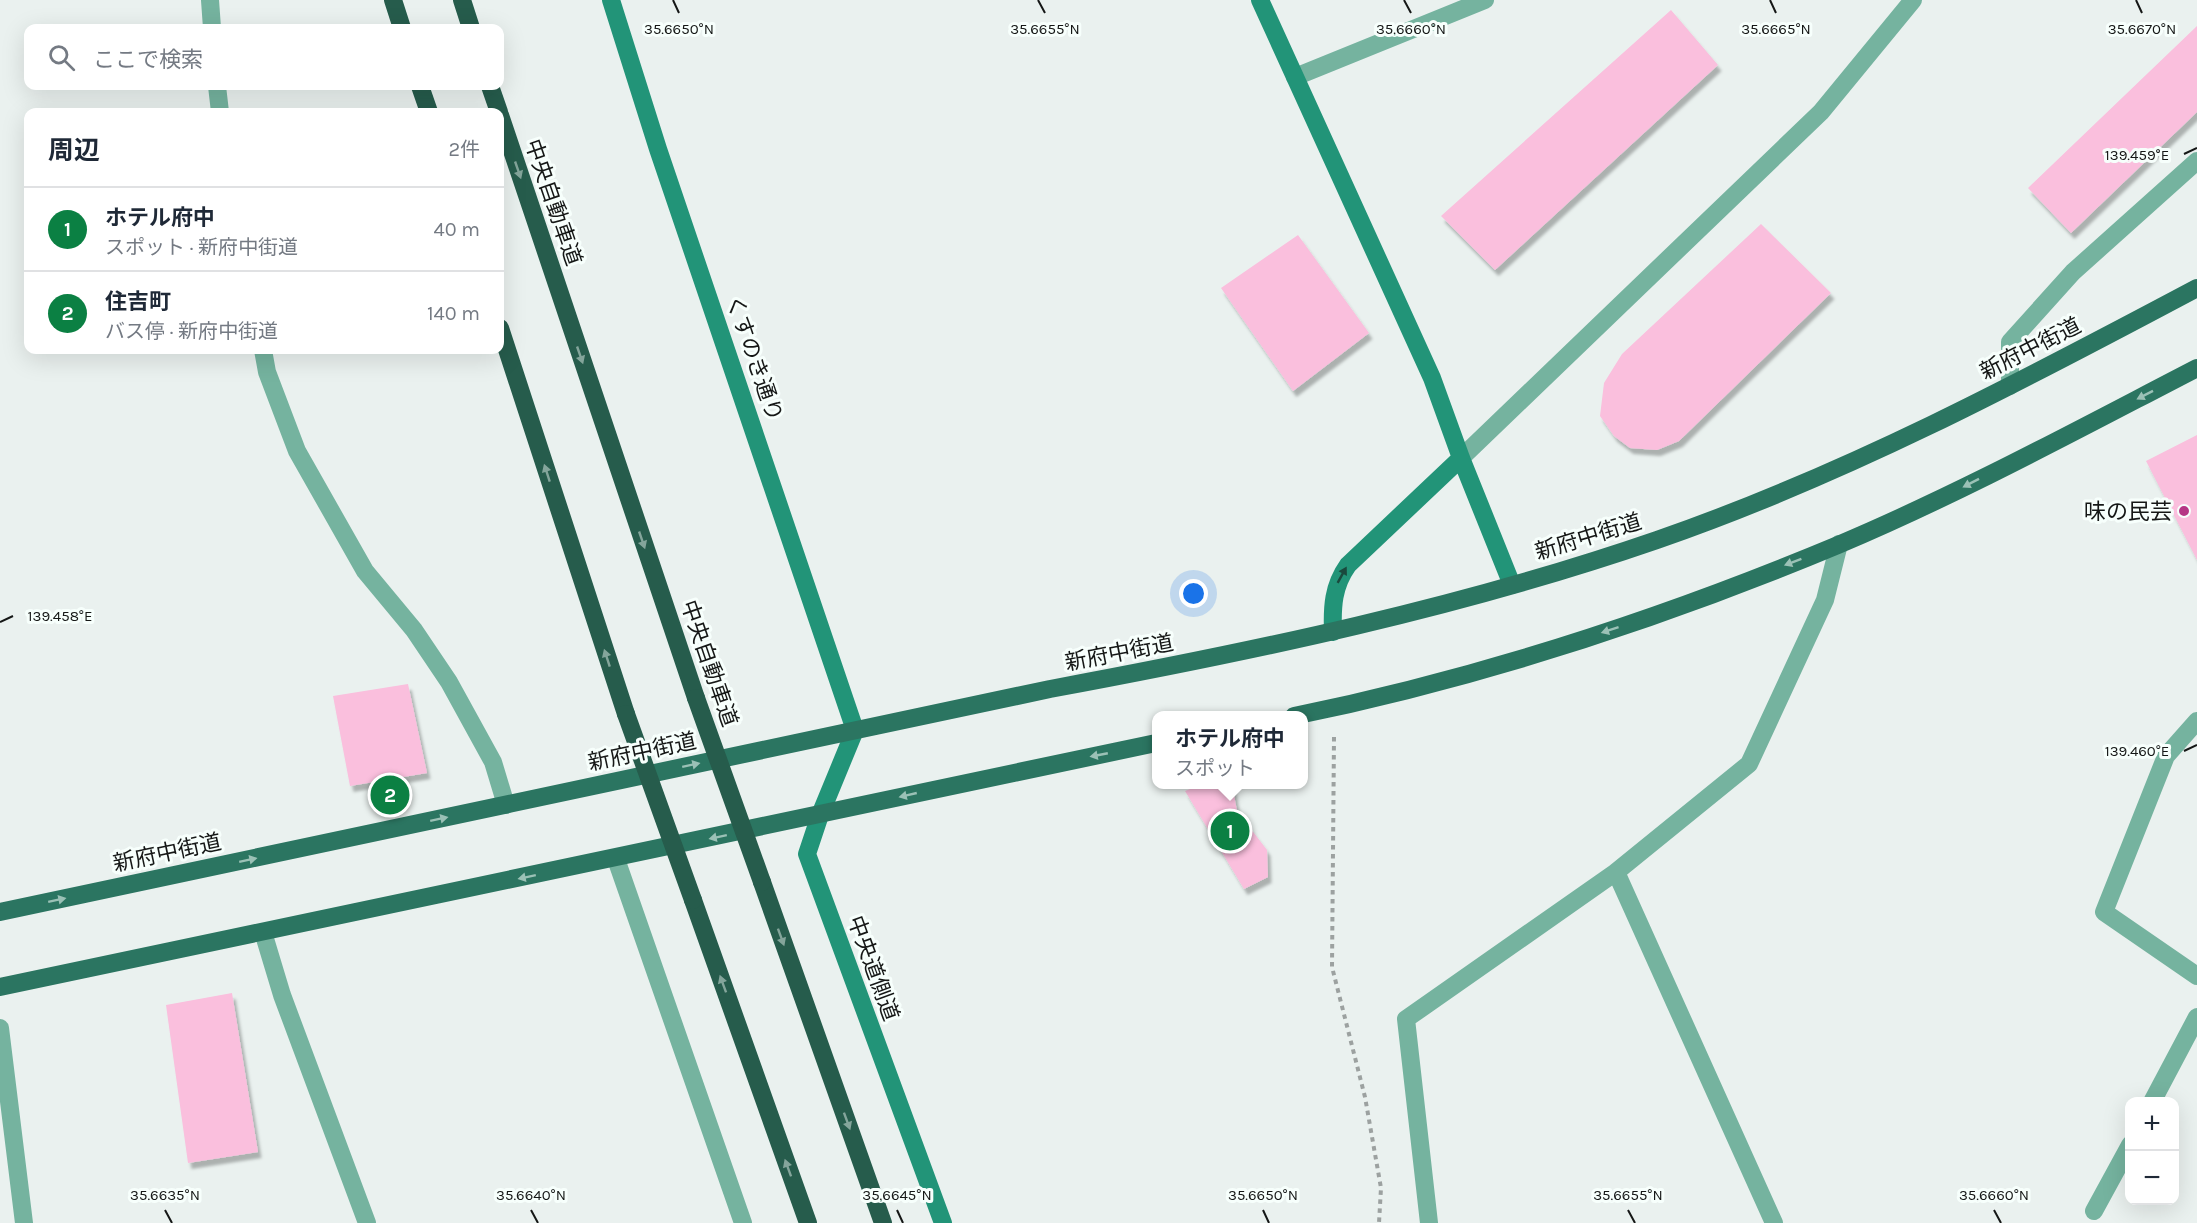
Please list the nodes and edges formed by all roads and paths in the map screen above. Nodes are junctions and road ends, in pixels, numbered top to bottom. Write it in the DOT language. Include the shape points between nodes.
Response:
graph roads {
  1 [pos="210,0"];
  2 [pos="393,0"];
  3 [pos="462,0"];
  4 [pos="611,0"];
  5 [pos="1260,0"];
  6 [pos="1485,0"];
  7 [pos="1913,0"];
  8 [pos="212,24"];
  9 [pos="401,24"];
  10 [pos="470,24"];
  11 [pos="1295,77"];
  12 [pos="217,90"];
  13 [pos="421,90"];
  14 [pos="491,90"];
  15 [pos="220,108"];
  16 [pos="428,108"];
  17 [pos="497,108"];
  18 [pos="504,129"];
  19 [pos="2197,162"];
  20 [pos="2197,288"];
  21 [pos="504,340"];
  22 [pos="264,354"];
  23 [pos="2197,368"];
  24 [pos="2010,386"];
  25 [pos="1461,458"];
  26 [pos="1839,544"];
  27 [pos="1512,585"];
  28 [pos="1333,632"];
  29 [pos="1337,707"];
  30 [pos="1308,713"];
  31 [pos="2197,721"];
  32 [pos="855,730"];
  33 [pos="1152,744"];
  34 [pos="506,805"];
  35 [pos="820,815"];
  36 [pos="616,859"];
  37 [pos="1616,872"];
  38 [pos="0,912"];
  39 [pos="263,932"];
  40 [pos="2197,976"];
  41 [pos="0,987"];
  42 [pos="2197,1017"];
  43 [pos="0,1028"];
  44 [pos="2154,1097"];
  45 [pos="2127,1151"];
  46 [pos="2094,1211"];
  47 [pos="24,1223"];
  48 [pos="368,1223"];
  49 [pos="743,1223"];
  50 [pos="808,1223"];
  51 [pos="884,1223"];
  52 [pos="944,1223"];
  53 [pos="1379,1223"];
  54 [pos="1429,1223"];
  55 [pos="1774,1223"];
  1 -- 8 [label="street"];
  2 -- 9 [label="highway"];
  3 -- 10 [label="highway"];
  4 -- 32 [label="street, くすのき通り"];
  5 -- 11 [label="street"];
  6 -- 11 [label="street"];
  7 -- 25 [label="street" via="1821,112"];
  11 -- 25 [label="street" via="1432,378"];
  12 -- 15 [label="street"];
  13 -- 16 [label="highway"];
  14 -- 17 [label="highway, 中央自動車道"];
  18 -- 51 [label="highway, 中央自動車道, one-way, bridge" via="692,687"];
  19 -- 24 [label="street" via="2073,272 2010,342"];
  20 -- 24 [label="main road, 新府中街道"];
  50 -- 21 [label="highway, one-way, bridge" via="626,714"];
  22 -- 34 [label="street" via="297,451 365,571 414,630 449,682 493,762"];
  23 -- 26 [label="main road, one-way" via="1966,486"];
  24 -- 27 [label="main road, 新府中街道" via="1863,456 1740,508 1658,540"];
  25 -- 27 [label="street"];
  28 -- 25 [label="street, one-way" via="1332,610 1338,579 1348,565"];
  26 -- 29 [label="main road, one-way" via="1556,648"];
  26 -- 37 [label="street" via="1825,600 1749,764"];
  27 -- 28 [label="main road, 新府中街道"];
  28 -- 32 [label="main road, 新府中街道"];
  29 -- 30 [label="main road"];
  29 -- 53 [label="path" via="1333,755 1332,967 1365,1097 1381,1188"];
  31 -- 40 [label="street" via="2166,756 2104,912"];
  34 -- 32 [label="main road, 新府中街道, one-way"];
  32 -- 35 [label="street, 中央道側道"];
  33 -- 35 [label="main road, one-way"];
  38 -- 34 [label="main road, 新府中街道, one-way"];
  35 -- 36 [label="main road, one-way"];
  35 -- 52 [label="street, 中央道側道" via="807,854"];
  36 -- 39 [label="main road, one-way"];
  36 -- 49 [label="street"];
  37 -- 54 [label="street" via="1406,1019"];
  37 -- 55 [label="street"];
  39 -- 41 [label="main road"];
  39 -- 48 [label="street" via="282,995"];
  42 -- 44 [label="street"];
  43 -- 47 [label="street"];
  45 -- 46 [label="street"];
}
